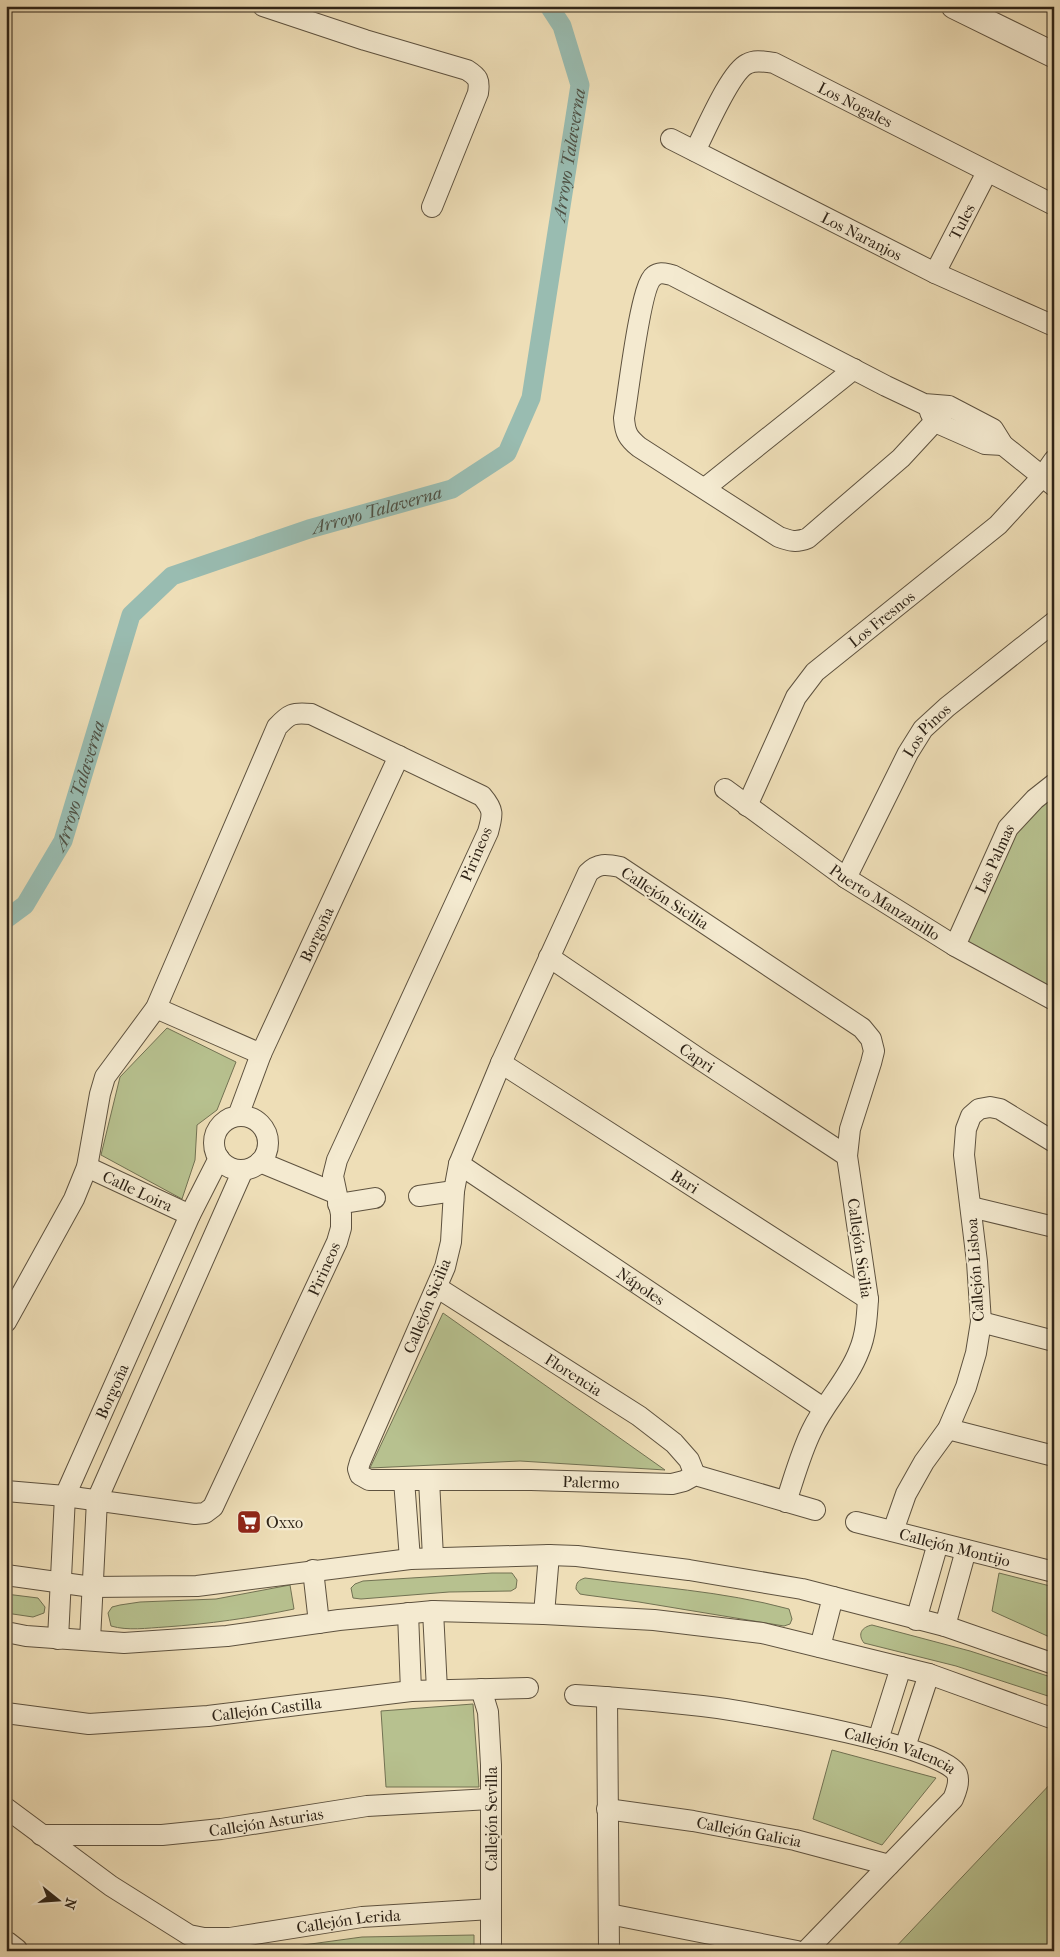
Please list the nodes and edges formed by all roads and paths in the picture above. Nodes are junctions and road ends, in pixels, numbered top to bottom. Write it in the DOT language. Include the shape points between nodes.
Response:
graph roads {
  1 [pos="263,6"];
  2 [pos="954,6"];
  3 [pos="1054,56"];
  4 [pos="671,139"];
  5 [pos="696,151"];
  6 [pos="987,172"];
  7 [pos="1054,205"];
  8 [pos="432,207"];
  9 [pos="935,273"];
  10 [pos="1054,326"];
  11 [pos="854,370"];
  12 [pos="924,404"];
  13 [pos="950,406"];
  14 [pos="936,422"];
  15 [pos="1002,445"];
  16 [pos="1054,460"];
  17 [pos="1048,481"];
  18 [pos="705,488"];
  19 [pos="1054,622"];
  20 [pos="399,756"];
  21 [pos="1054,784"];
  22 [pos="725,789"];
  23 [pos="747,806"];
  24 [pos="846,878"];
  25 [pos="955,946"];
  26 [pos="549,957"];
  27 [pos="1054,1000"];
  28 [pos="156,1008"];
  29 [pos="261,1054"];
  30 [pos="501,1062"];
  31 [pos="238,1116"];
  32 [pos="1054,1142"];
  33 [pos="847,1156"];
  34 [pos="219,1158"];
  35 [pos="458,1164"];
  36 [pos="251,1166"];
  37 [pos="87,1168"];
  38 [pos="454,1191"];
  39 [pos="419,1196"];
  40 [pos="337,1198"];
  41 [pos="375,1198"];
  42 [pos="971,1208"];
  43 [pos="190,1215"];
  44 [pos="1054,1227"];
  45 [pos="438,1288"];
  46 [pos="868,1299"];
  47 [pos="6,1322"];
  48 [pos="981,1322"];
  49 [pos="1054,1341"];
  50 [pos="823,1408"];
  51 [pos="948,1428"];
  52 [pos="1054,1456"];
  53 [pos="360,1475"];
  54 [pos="694,1475"];
  55 [pos="404,1480"];
  56 [pos="429,1480"];
  57 [pos="6,1491"];
  58 [pos="65,1496"];
  59 [pos="97,1500"];
  60 [pos="786,1502"];
  61 [pos="815,1510"];
  62 [pos="856,1522"];
  63 [pos="893,1531"];
  64 [pos="938,1543"];
  65 [pos="966,1550"];
  66 [pos="549,1555"];
  67 [pos="433,1557"];
  68 [pos="410,1559"];
  69 [pos="313,1570"];
  70 [pos="1054,1572"];
  71 [pos="6,1575"];
  72 [pos="61,1584"];
  73 [pos="92,1587"];
  74 [pos="833,1597"];
  75 [pos="433,1611"];
  76 [pos="408,1613"];
  77 [pos="544,1614"];
  78 [pos="916,1620"];
  79 [pos="320,1623"];
  80 [pos="945,1626"];
  81 [pos="6,1632"];
  82 [pos="58,1639"];
  83 [pos="90,1640"];
  84 [pos="820,1647"];
  85 [pos="1054,1664"];
  86 [pos="901,1667"];
  87 [pos="928,1674"];
  88 [pos="528,1688"];
  89 [pos="481,1689"];
  90 [pos="437,1690"];
  91 [pos="411,1691"];
  92 [pos="575,1695"];
  93 [pos="607,1697"];
  94 [pos="6,1714"];
  95 [pos="1054,1719"];
  96 [pos="878,1740"];
  97 [pos="906,1748"];
  98 [pos="490,1799"];
  99 [pos="6,1808"];
  100 [pos="607,1809"];
  101 [pos="41,1835"];
  102 [pos="888,1865"];
  103 [pos="490,1909"];
  104 [pos="609,1914"];
  105 [pos="6,1944"];
  106 [pos="15,1951"];
  107 [pos="491,1951"];
  108 [pos="609,1951"];
  109 [pos="797,1951"];
  110 [pos="806,1951"];
  1 -- 8 [label="street" via="477,76 480,82 478,93"];
  2 -- 3 [label="street"];
  4 -- 5 [label="street, Los Naranjos"];
  5 -- 6 [label="street, Los Nogales" via="733,78 746,64 758,60 774,63"];
  5 -- 9 [label="street, Los Naranjos"];
  6 -- 7 [label="street, Los Nogales"];
  6 -- 9 [label="street, Tules"];
  9 -- 10 [label="street, Los Naranjos"];
  11 -- 12 [label="street"];
  11 -- 18 [label="street"];
  11 -- 18 [label="street" via="672,275 660,273 653,276 642,306 624,430 639,447"];
  12 -- 13 [label="street"];
  12 -- 14 [label="street"];
  13 -- 14 [label="street"];
  13 -- 15 [label="street" via="993,429"];
  14 -- 15 [label="street" via="985,444"];
  14 -- 18 [label="street" via="901,458 808,538 799,542 779,537"];
  15 -- 17 [label="street"];
  16 -- 17 [label="street, Los Fresnos"];
  17 -- 23 [label="street, Los Fresnos" via="815,672 796,697"];
  19 -- 24 [label="street, Los Pinos" via="923,729"];
  20 -- 28 [label="street, Pirineos" via="311,714 297,712 287,716 277,727"];
  20 -- 29 [label="street, Borgoña"];
  20 -- 40 [label="street, Pirineos" via="482,796 491,806 492,816 488,832 337,1160 333,1176"];
  21 -- 25 [label="street, Las Palmas" via="1008,828"];
  22 -- 23 [label="street, Puerto Manzanillo"];
  23 -- 24 [label="street, Puerto Manzanillo"];
  24 -- 25 [label="street, Puerto Manzanillo"];
  25 -- 27 [label="street, Puerto Manzanillo"];
  26 -- 30 [label="street, Callejón Sicilia"];
  26 -- 33 [label="street, Capri"];
  26 -- 33 [label="street, Callejón Sicilia" via="588,873 596,866 607,864 620,867 846,1017 862,1028 871,1039 874,1051 850,1129"];
  28 -- 29 [label="street"];
  28 -- 37 [label="street, Pirineos" via="105,1077"];
  29 -- 31 [label="street, Borgoña"];
  30 -- 35 [label="street, Callejón Sicilia"];
  30 -- 46 [label="street, Bari"];
  31 -- 34 [label="street" via="222,1124 217,1132 214,1140"];
  31 -- 36 [label="street" via="254,1119 265,1131 268,1147"];
  32 -- 42 [label="street, Callejón Lisboa" via="1000,1109 979,1109 970,1116 964,1155"];
  33 -- 46 [label="street, Callejón Sicilia"];
  34 -- 36 [label="street" via="234,1169"];
  34 -- 43 [label="street, Borgoña"];
  35 -- 38 [label="street, Callejón Sicilia"];
  35 -- 50 [label="street, Nápoles"];
  36 -- 40 [label="street"];
  36 -- 59 [label="street, Borgoña"];
  37 -- 43 [label="street, Calle Loira"];
  37 -- 47 [label="street, Pirineos" via="74,1200"];
  38 -- 39 [label="street"];
  38 -- 45 [label="street, Callejón Sicilia" via="451,1242"];
  40 -- 41 [label="street"];
  40 -- 59 [label="street, Pirineos" via="341,1214 337,1242 213,1507 196,1514"];
  42 -- 44 [label="street"];
  42 -- 48 [label="street, Callejón Lisboa"];
  43 -- 58 [label="street, Borgoña"];
  45 -- 53 [label="street, Callejón Sicilia" via="360,1462"];
  45 -- 54 [label="street, Florencia" via="639,1416 674,1443 689,1460"];
  46 -- 50 [label="street, Callejón Sicilia" via="867,1322 860,1351 839,1388"];
  48 -- 49 [label="street"];
  48 -- 51 [label="street, Callejón Lisboa" via="966,1387"];
  50 -- 60 [label="street, Callejón Sicilia"];
  51 -- 52 [label="street"];
  51 -- 63 [label="street, Callejón Lisboa" via="906,1494"];
  53 -- 55 [label="street, Palermo" via="369,1480"];
  54 -- 56 [label="street, Palermo" via="672,1484"];
  54 -- 60 [label="street"];
  55 -- 56 [label="street, Palermo"];
  55 -- 68 [label="street"];
  56 -- 67 [label="street"];
  57 -- 58 [label="street, Pirineos"];
  58 -- 59 [label="street, Pirineos"];
  58 -- 72 [label="street, Borgoña"];
  59 -- 73 [label="street, Borgoña"];
  60 -- 61 [label="street"];
  62 -- 63 [label="street, Callejón Montijo"];
  63 -- 64 [label="street, Callejón Montijo"];
  64 -- 65 [label="street, Callejón Montijo"];
  64 -- 78 [label="street"];
  65 -- 70 [label="street, Callejón Montijo"];
  65 -- 80 [label="street"];
  66 -- 67 [label="street"];
  66 -- 74 [label="street" via="689,1570"];
  66 -- 77 [label="street"];
  67 -- 68 [label="street"];
  68 -- 69 [label="street"];
  69 -- 73 [label="street" via="197,1586"];
  69 -- 79 [label="street"];
  71 -- 72 [label="street"];
  72 -- 73 [label="street"];
  72 -- 82 [label="street, Borgoña"];
  73 -- 83 [label="street, Borgoña"];
  74 -- 78 [label="street"];
  74 -- 84 [label="street"];
  75 -- 76 [label="street"];
  75 -- 77 [label="street"];
  75 -- 90 [label="street"];
  76 -- 79 [label="street"];
  76 -- 91 [label="street"];
  77 -- 84 [label="street" via="654,1620 762,1633"];
  78 -- 80 [label="street"];
  79 -- 83 [label="street" via="227,1636 124,1642"];
  80 -- 85 [label="street"];
  81 -- 82 [label="street"];
  82 -- 83 [label="street"];
  84 -- 86 [label="street"];
  86 -- 87 [label="street"];
  86 -- 96 [label="street"];
  87 -- 95 [label="street"];
  87 -- 97 [label="street"];
  88 -- 89 [label="street, Callejón Castilla"];
  89 -- 90 [label="street, Callejón Castilla"];
  89 -- 98 [label="street, Callejón Sevilla" via="488,1712"];
  90 -- 91 [label="street, Callejón Castilla"];
  91 -- 94 [label="street, Callejón Castilla" via="208,1716 89,1724"];
  92 -- 93 [label="street, Callejón Valencia"];
  93 -- 96 [label="street, Callejón Valencia" via="720,1708"];
  93 -- 100 [label="street"];
  96 -- 97 [label="street, Callejón Valencia"];
  97 -- 102 [label="street, Callejón Valencia" via="947,1764 957,1774 957,1786 953,1800"];
  98 -- 101 [label="street, Callejón Asturias" via="367,1806 162,1835"];
  98 -- 103 [label="street, Callejón Sevilla"];
  99 -- 101 [label="street, Callejón Lerida"];
  100 -- 102 [label="street, Callejón Galicia" via="795,1840"];
  100 -- 104 [label="street"];
  101 -- 103 [label="street, Callejón Lerida" via="118,1891 189,1935 204,1938 230,1938 362,1917"];
  102 -- 110 [label="street, Callejón Valencia"];
  103 -- 107 [label="street, Callejón Sevilla"];
  104 -- 108 [label="street"];
  104 -- 109 [label="street"];
  105 -- 106 [label="street"];
}
